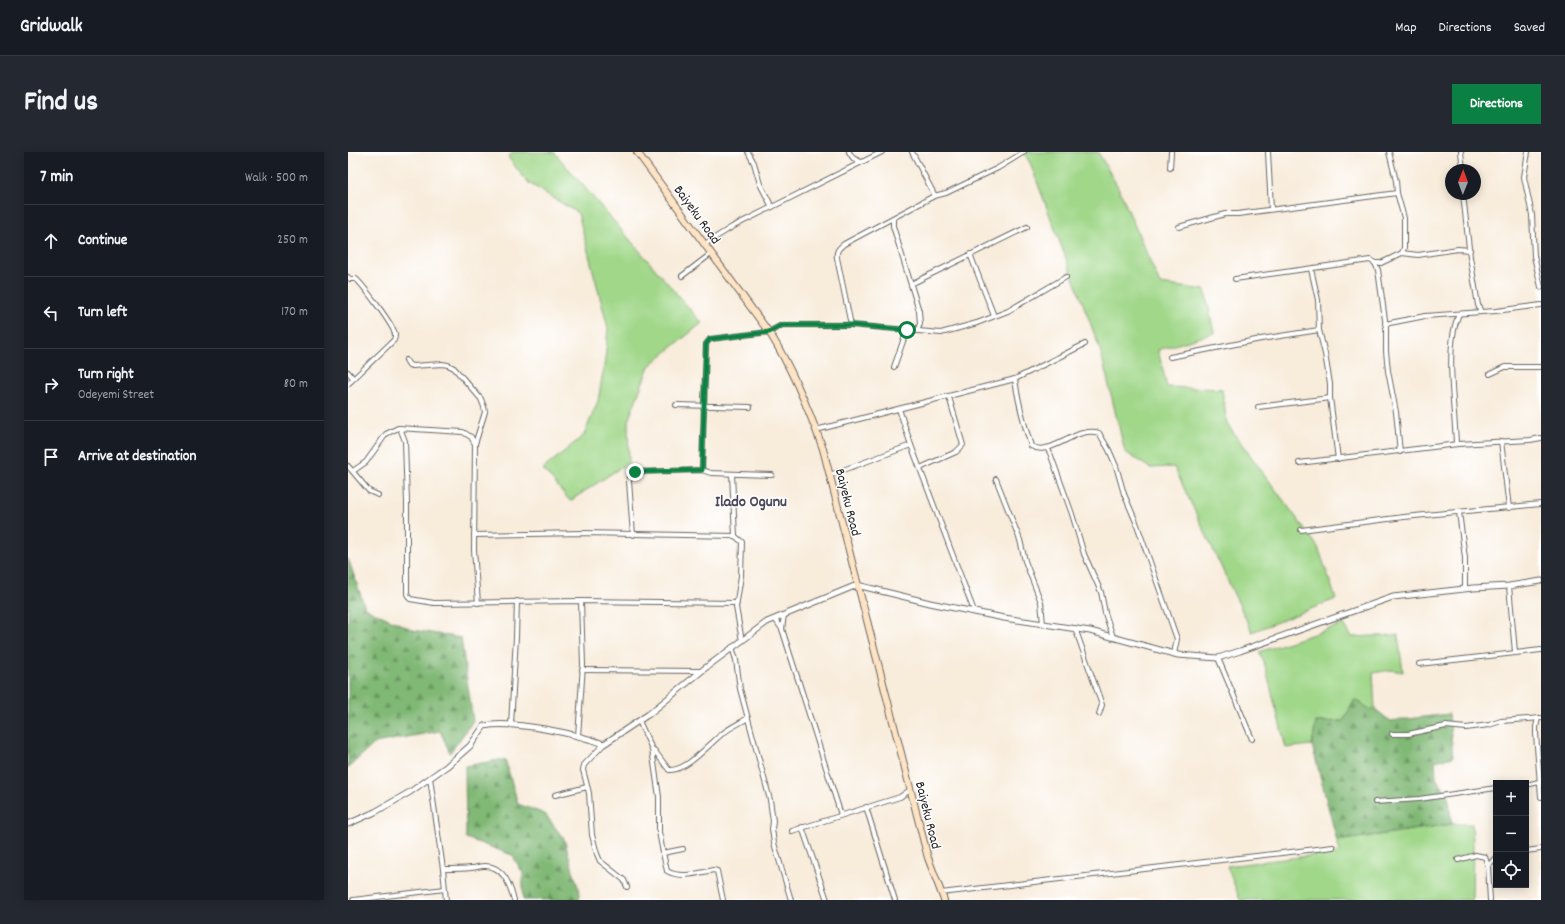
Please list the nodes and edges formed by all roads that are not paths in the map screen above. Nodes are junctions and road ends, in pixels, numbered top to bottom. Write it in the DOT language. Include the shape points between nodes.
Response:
graph roads {
  1 [pos="637,152"];
  2 [pos="748,152"];
  3 [pos="753,152"];
  4 [pos="848,152"];
  5 [pos="882,152"];
  6 [pos="912,152"];
  7 [pos="1024,152"];
  8 [pos="1171,152"];
  9 [pos="1268,152"];
  10 [pos="1389,152"];
  11 [pos="1461,152"];
  12 [pos="1528,152"];
  13 [pos="751,157"];
  14 [pos="853,158"];
  15 [pos="861,162"];
  16 [pos="1462,164"];
  17 [pos="852,167"];
  18 [pos="1170,168"];
  19 [pos="1397,193"];
  20 [pos="935,196"];
  21 [pos="1464,200"];
  22 [pos="772,207"];
  23 [pos="1271,209"];
  24 [pos="893,219"];
  25 [pos="886,223"];
  26 [pos="893,226"];
  27 [pos="1026,227"];
  28 [pos="1179,227"];
  29 [pos="705,244"];
  30 [pos="1404,248"];
  31 [pos="1470,250"];
  32 [pos="1409,253"];
  33 [pos="712,254"];
  34 [pos="970,254"];
  35 [pos="1402,254"];
  36 [pos="1375,263"];
  37 [pos="1381,263"];
  38 [pos="1312,269"];
  39 [pos="1378,270"];
  40 [pos="682,276"];
  41 [pos="348,277"];
  42 [pos="1066,277"];
  43 [pos="1235,279"];
  44 [pos="911,284"];
  45 [pos="1541,288"];
  46 [pos="1478,305"];
  47 [pos="1541,305"];
  48 [pos="1474,312"];
  49 [pos="1482,312"];
  50 [pos="1459,314"];
  51 [pos="994,316"];
  52 [pos="1386,324"];
  53 [pos="851,325"];
  54 [pos="907,330"];
  55 [pos="1319,330"];
  56 [pos="917,331"];
  57 [pos="769,332"];
  58 [pos="1085,344"];
  59 [pos="1170,357"];
  60 [pos="406,360"];
  61 [pos="894,367"];
  62 [pos="1541,367"];
  63 [pos="348,372"];
  64 [pos="1490,374"];
  65 [pos="353,378"];
  66 [pos="1015,380"];
  67 [pos="348,384"];
  68 [pos="949,397"];
  69 [pos="1330,398"];
  70 [pos="676,405"];
  71 [pos="704,406"];
  72 [pos="750,406"];
  73 [pos="1258,406"];
  74 [pos="899,409"];
  75 [pos="400,428"];
  76 [pos="816,430"];
  77 [pos="1541,438"];
  78 [pos="1500,442"];
  79 [pos="475,444"];
  80 [pos="1456,444"];
  81 [pos="911,445"];
  82 [pos="1047,448"];
  83 [pos="1400,452"];
  84 [pos="1338,459"];
  85 [pos="1299,463"];
  86 [pos="348,466"];
  87 [pos="920,468"];
  88 [pos="702,470"];
  89 [pos="352,471"];
  90 [pos="732,474"];
  91 [pos="772,475"];
  92 [pos="830,475"];
  93 [pos="996,479"];
  94 [pos="378,495"];
  95 [pos="1541,504"];
  96 [pos="1509,508"];
  97 [pos="1459,512"];
  98 [pos="1301,530"];
  99 [pos="474,535"];
  100 [pos="633,535"];
  101 [pos="735,536"];
  102 [pos="1541,581"];
  103 [pos="857,585"];
  104 [pos="1509,586"];
  105 [pos="1465,589"];
  106 [pos="581,601"];
  107 [pos="517,602"];
  108 [pos="478,603"];
  109 [pos="736,603"];
  110 [pos="974,611"];
  111 [pos="784,615"];
  112 [pos="774,619"];
  113 [pos="1044,624"];
  114 [pos="1076,628"];
  115 [pos="782,629"];
  116 [pos="1113,637"];
  117 [pos="742,641"];
  118 [pos="732,647"];
  119 [pos="1541,650"];
  120 [pos="1515,652"];
  121 [pos="1174,654"];
  122 [pos="1218,658"];
  123 [pos="1419,664"];
  124 [pos="582,670"];
  125 [pos="702,671"];
  126 [pos="1099,714"];
  127 [pos="748,718"];
  128 [pos="1540,718"];
  129 [pos="639,721"];
  130 [pos="511,725"];
  131 [pos="1392,734"];
  132 [pos="578,736"];
  133 [pos="1252,739"];
  134 [pos="604,744"];
  135 [pos="652,748"];
  136 [pos="430,778"];
  137 [pos="1539,782"];
  138 [pos="1529,784"];
  139 [pos="587,787"];
  140 [pos="1493,788"];
  141 [pos="910,790"];
  142 [pos="555,795"];
  143 [pos="900,797"];
  144 [pos="912,797"];
  145 [pos="1541,797"];
  146 [pos="1375,802"];
  147 [pos="866,807"];
  148 [pos="841,815"];
  149 [pos="348,824"];
  150 [pos="802,828"];
  151 [pos="792,831"];
  152 [pos="1333,847"];
  153 [pos="683,849"];
  154 [pos="1541,849"];
  155 [pos="1529,851"];
  156 [pos="663,853"];
  157 [pos="1458,860"];
  158 [pos="1493,860"];
  159 [pos="1488,866"];
  160 [pos="443,869"];
  161 [pos="627,887"];
  162 [pos="445,889"];
  163 [pos="941,892"];
  164 [pos="378,899"];
  165 [pos="353,900"];
  166 [pos="446,900"];
  167 [pos="514,900"];
  168 [pos="723,900"];
  169 [pos="791,900"];
  170 [pos="827,900"];
  171 [pos="895,900"];
  172 [pos="944,900"];
  173 [pos="1490,900"];
  1 -- 29 [label="main road, Baiyeku Road"];
  2 -- 13 [label="street"];
  3 -- 13 [label="street"];
  4 -- 14 [label="street"];
  5 -- 15 [label="street"];
  6 -- 20 [label="street"];
  7 -- 20 [label="street" via="946,194"];
  8 -- 18 [label="street"];
  9 -- 23 [label="street"];
  10 -- 19 [label="street"];
  11 -- 16 [label="street"];
  12 -- 45 [label="street" via="1524,177 1532,215 1534,256"];
  13 -- 22 [label="street" via="760,184"];
  14 -- 15 [label="street"];
  14 -- 17 [label="street"];
  15 -- 17 [label="street"];
  17 -- 22 [label="street"];
  19 -- 23 [label="street"];
  19 -- 30 [label="street" via="1404,218"];
  20 -- 24 [label="street"];
  21 -- 31 [label="street"];
  22 -- 29 [label="street"];
  23 -- 28 [label="street" via="1224,214"];
  24 -- 25 [label="street"];
  24 -- 26 [label="street"];
  25 -- 26 [label="street"];
  25 -- 53 [label="street" via="844,244 836,253"];
  26 -- 44 [label="street"];
  27 -- 34 [label="street"];
  29 -- 33 [label="main road, Baiyeku Road"];
  30 -- 32 [label="street"];
  30 -- 35 [label="street"];
  31 -- 32 [label="street" via="1458,249 1418,255"];
  31 -- 46 [label="street"];
  32 -- 35 [label="street"];
  33 -- 40 [label="street"];
  33 -- 57 [label="main road, Baiyeku Road"];
  34 -- 44 [label="street"];
  34 -- 51 [label="street"];
  35 -- 37 [label="street"];
  36 -- 37 [label="street"];
  36 -- 38 [label="street" via="1370,260"];
  36 -- 39 [label="street"];
  37 -- 39 [label="street"];
  38 -- 43 [label="street"];
  38 -- 55 [label="street" via="1318,300"];
  39 -- 52 [label="street"];
  41 -- 65 [label="street" via="356,279 362,285 395,333 394,340"];
  42 -- 51 [label="street"];
  44 -- 56 [label="street" via="920,318"];
  46 -- 48 [label="street"];
  46 -- 49 [label="street"];
  47 -- 49 [label="street"];
  48 -- 49 [label="street"];
  48 -- 50 [label="street"];
  50 -- 52 [label="street" via="1425,316"];
  50 -- 80 [label="street" via="1455,327 1452,368 1452,408"];
  51 -- 56 [label="street" via="941,333"];
  52 -- 83 [label="street" via="1386,358"];
  53 -- 54 [label="street"];
  53 -- 57 [label="street" via="782,325"];
  54 -- 56 [label="street"];
  54 -- 61 [label="street"];
  55 -- 59 [label="street"];
  55 -- 69 [label="street" via="1330,384"];
  57 -- 71 [label="street" via="707,341"];
  57 -- 76 [label="main road, Baiyeku Road" via="782,353"];
  58 -- 66 [label="street"];
  60 -- 79 [label="street" via="418,367 442,364 454,368 481,399 485,412"];
  62 -- 64 [label="street" via="1505,366"];
  63 -- 65 [label="street"];
  65 -- 67 [label="street"];
  66 -- 68 [label="street"];
  66 -- 82 [label="street" via="1030,446"];
  68 -- 74 [label="street"];
  68 -- 87 [label="street" via="963,445 956,452"];
  69 -- 73 [label="street"];
  69 -- 84 [label="street"];
  70 -- 71 [label="street"];
  71 -- 72 [label="street"];
  71 -- 88 [label="street"];
  74 -- 76 [label="street"];
  74 -- 81 [label="street"];
  75 -- 79 [label="street" via="463,432 468,434"];
  75 -- 89 [label="street" via="386,434 366,462"];
  75 -- 108 [label="street" via="405,441 408,596 415,600 434,603"];
  76 -- 92 [label="main road, Baiyeku Road"];
  77 -- 78 [label="street"];
  78 -- 80 [label="street"];
  78 -- 96 [label="street"];
  79 -- 99 [label="street"];
  80 -- 83 [label="street"];
  81 -- 87 [label="street"];
  81 -- 92 [label="street"];
  82 -- 116 [label="street" via="1100,592"];
  82 -- 121 [label="street" via="1087,432 1099,433 1116,466 1177,639"];
  83 -- 84 [label="street"];
  84 -- 85 [label="street"];
  86 -- 89 [label="street"];
  87 -- 110 [label="street"];
  88 -- 90 [label="street"];
  88 -- 100 [label="street" via="635,472 631,475 629,481"];
  89 -- 94 [label="street" via="369,491"];
  90 -- 91 [label="street"];
  90 -- 101 [label="street"];
  92 -- 103 [label="main road, Baiyeku Road"];
  93 -- 113 [label="street" via="1041,602"];
  95 -- 96 [label="street"];
  96 -- 97 [label="street"];
  97 -- 98 [label="street"];
  97 -- 105 [label="street" via="1465,558"];
  99 -- 100 [label="street"];
  99 -- 108 [label="street"];
  100 -- 101 [label="street"];
  101 -- 109 [label="street" via="742,542"];
  102 -- 104 [label="street"];
  103 -- 110 [label="street"];
  103 -- 111 [label="street"];
  103 -- 141 [label="main road, Baiyeku Road"];
  104 -- 105 [label="street"];
  104 -- 120 [label="street"];
  105 -- 122 [label="street" via="1393,597"];
  106 -- 107 [label="street"];
  106 -- 109 [label="street"];
  106 -- 124 [label="street"];
  107 -- 108 [label="street"];
  107 -- 130 [label="street"];
  109 -- 117 [label="street"];
  110 -- 113 [label="street"];
  111 -- 112 [label="street"];
  111 -- 115 [label="street"];
  112 -- 115 [label="street"];
  112 -- 117 [label="street"];
  113 -- 114 [label="street"];
  114 -- 116 [label="street"];
  114 -- 126 [label="street" via="1102,705"];
  115 -- 148 [label="street"];
  116 -- 121 [label="street"];
  117 -- 118 [label="street"];
  118 -- 125 [label="street"];
  118 -- 127 [label="street"];
  119 -- 120 [label="street"];
  120 -- 123 [label="street"];
  121 -- 122 [label="street"];
  122 -- 133 [label="street"];
  124 -- 125 [label="street"];
  124 -- 132 [label="street"];
  125 -- 129 [label="street"];
  127 -- 135 [label="street" via="723,733 678,769 669,770"];
  127 -- 169 [label="street" via="770,800 774,821 774,843"];
  128 -- 131 [label="street" via="1466,728 1446,726 1408,734"];
  128 -- 137 [label="street" via="1536,727"];
  129 -- 134 [label="street"];
  129 -- 135 [label="street"];
  130 -- 132 [label="street"];
  130 -- 136 [label="street" via="484,726 470,746"];
  132 -- 134 [label="street"];
  134 -- 139 [label="street" via="584,766"];
  135 -- 156 [label="street"];
  136 -- 149 [label="street" via="375,812"];
  136 -- 160 [label="street"];
  137 -- 138 [label="street"];
  137 -- 145 [label="street"];
  139 -- 142 [label="street"];
  139 -- 161 [label="street" via="592,835 597,854 600,861 624,880"];
  140 -- 146 [label="street" via="1419,799"];
  141 -- 143 [label="street"];
  141 -- 144 [label="main road, Baiyeku Road"];
  143 -- 144 [label="street"];
  143 -- 147 [label="street"];
  144 -- 163 [label="main road, Baiyeku Road" via="928,858"];
  147 -- 148 [label="street"];
  147 -- 171 [label="street"];
  148 -- 150 [label="street"];
  150 -- 151 [label="street"];
  150 -- 170 [label="street"];
  152 -- 163 [label="street"];
  153 -- 156 [label="street"];
  154 -- 155 [label="street"];
  156 -- 168 [label="street" via="668,871 674,875 713,870 717,872"];
  157 -- 159 [label="street" via="1476,855 1485,857"];
  158 -- 159 [label="street"];
  159 -- 173 [label="street"];
  160 -- 162 [label="street"];
  160 -- 167 [label="street" via="492,866 508,881"];
  162 -- 164 [label="street"];
  162 -- 166 [label="street"];
  163 -- 172 [label="main road, Baiyeku Road"];
  164 -- 165 [label="street"];
}
